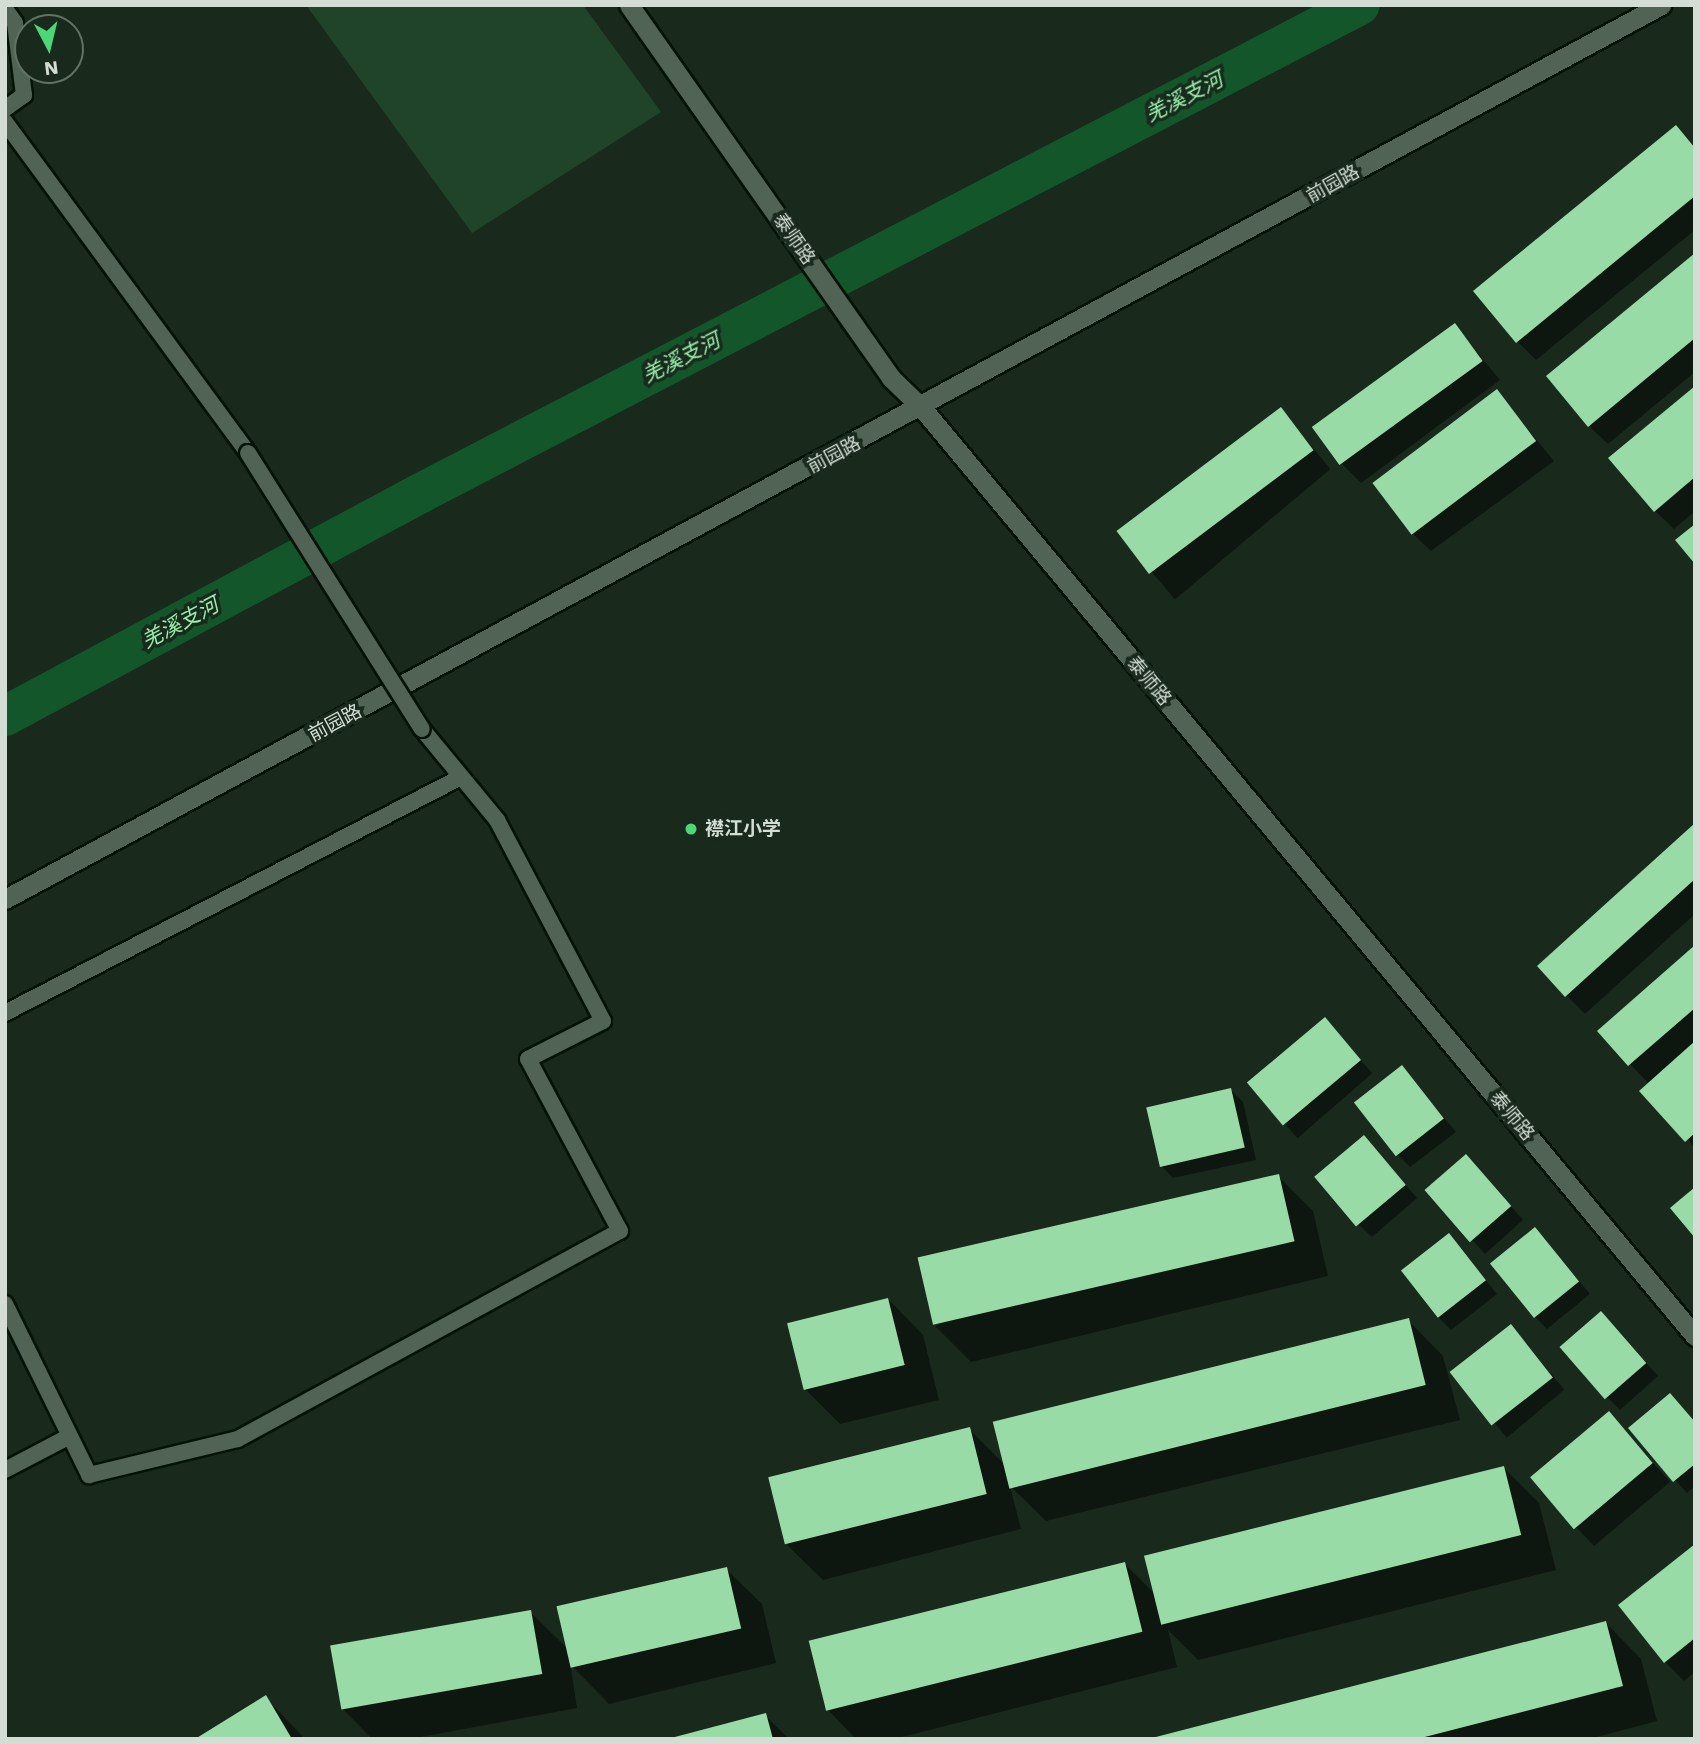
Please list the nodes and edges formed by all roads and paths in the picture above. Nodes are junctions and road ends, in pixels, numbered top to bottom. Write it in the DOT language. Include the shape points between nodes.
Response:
graph roads {
  1 [pos="629,5"];
  2 [pos="1661,5"];
  3 [pos="5,9"];
  4 [pos="5,109"];
  5 [pos="5,122"];
  6 [pos="922,408"];
  7 [pos="461,777"];
  8 [pos="5,899"];
  9 [pos="5,1013"];
  10 [pos="5,1304"];
  11 [pos="1695,1336"];
  12 [pos="70,1436"];
  13 [pos="5,1470"];
  1 -- 6 [label="street, 泰师路" via="891,378"];
  2 -- 6 [label="street, 前园路"];
  3 -- 4 [label="lane" via="15,23 24,95"];
  5 -- 7 [label="lane, bridge" via="248,453 422,729"];
  6 -- 8 [label="street, 前园路"];
  6 -- 11 [label="street, 泰师路"];
  7 -- 9 [label="lane"];
  7 -- 12 [label="lane" via="497,820 603,1021 528,1059 620,1231 237,1440 89,1475"];
  10 -- 12 [label="lane"];
  12 -- 13 [label="lane"];
}
